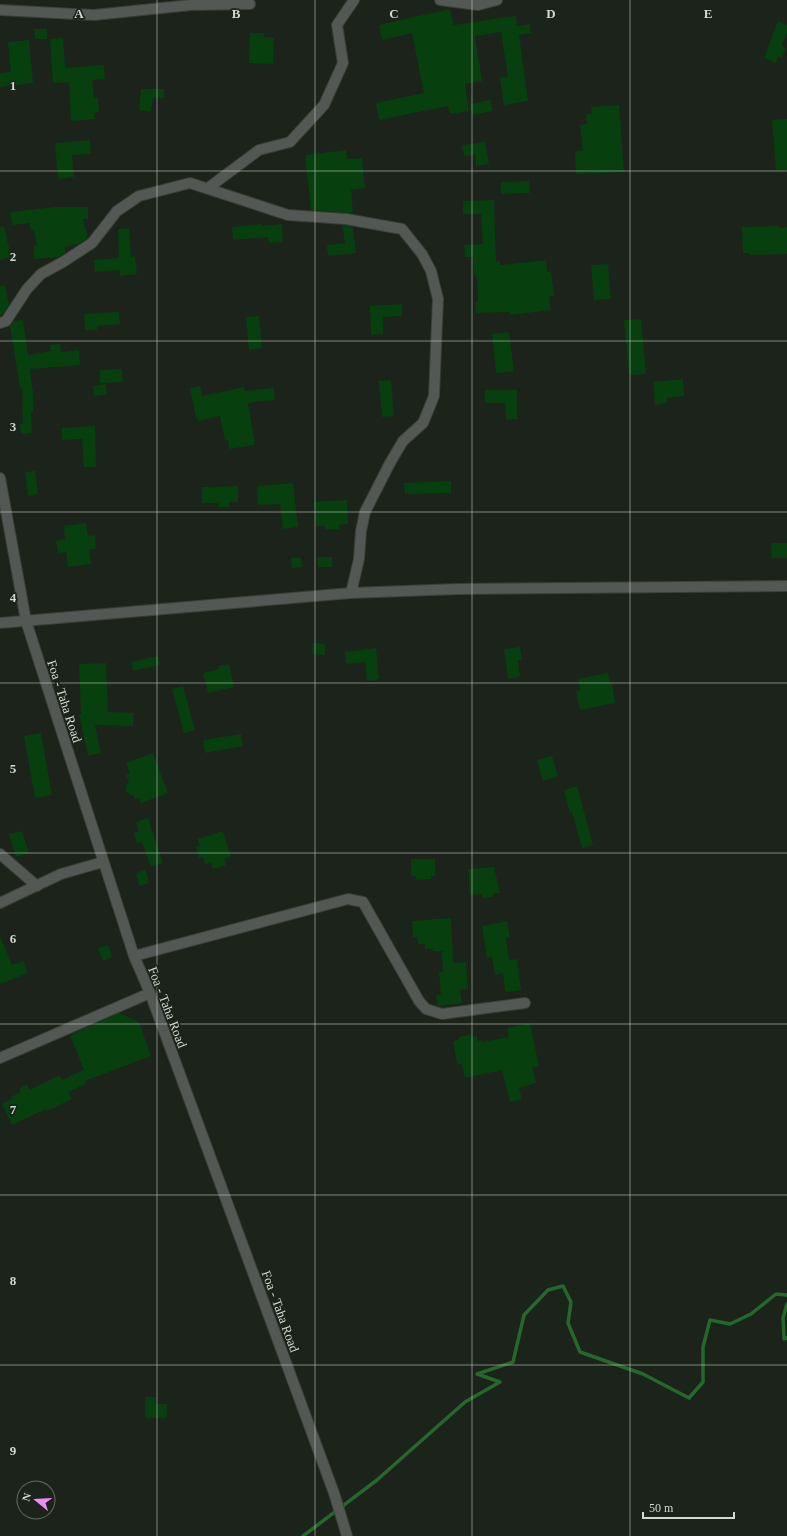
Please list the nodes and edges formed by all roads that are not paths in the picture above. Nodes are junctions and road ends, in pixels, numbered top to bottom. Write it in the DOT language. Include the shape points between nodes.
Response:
graph roads {
  1 [pos="354,0"];
  2 [pos="440,0"];
  3 [pos="497,0"];
  4 [pos="250,4"];
  5 [pos="0,10"];
  6 [pos="208,188"];
  7 [pos="0,322"];
  8 [pos="0,478"];
  9 [pos="787,586"];
  10 [pos="351,594"];
  11 [pos="26,621"];
  12 [pos="0,623"];
  13 [pos="0,854"];
  14 [pos="103,862"];
  15 [pos="37,886"];
  16 [pos="0,903"];
  17 [pos="134,956"];
  18 [pos="150,993"];
  19 [pos="525,1003"];
  20 [pos="0,1058"];
  21 [pos="347,1536"];
  1 -- 6 [label="street" via="337,25 343,63 324,105 290,142 259,150"];
  2 -- 3 [label="street" via="478,6"];
  4 -- 5 [label="street" via="191,5 94,15"];
  6 -- 7 [label="street" via="190,183 139,196 117,211 92,243 41,274 27,289 6,321"];
  6 -- 10 [label="street" via="288,215 346,219 402,229 422,254 431,271 438,300 434,396 423,423 403,441 365,512"];
  8 -- 11 [label="street, Foa - Taha Road"];
  9 -- 10 [label="street" via="458,589"];
  10 -- 11 [label="street"];
  11 -- 12 [label="street"];
  11 -- 14 [label="street, Foa - Taha Road"];
  13 -- 15 [label="street"];
  14 -- 15 [label="street" via="61,874"];
  14 -- 17 [label="street, Foa - Taha Road"];
  15 -- 16 [label="street"];
  17 -- 18 [label="street, Foa - Taha Road"];
  17 -- 19 [label="street" via="348,899 363,902 426,1009 442,1014"];
  18 -- 20 [label="street"];
  18 -- 21 [label="street, Foa - Taha Road" via="334,1493"];
}
